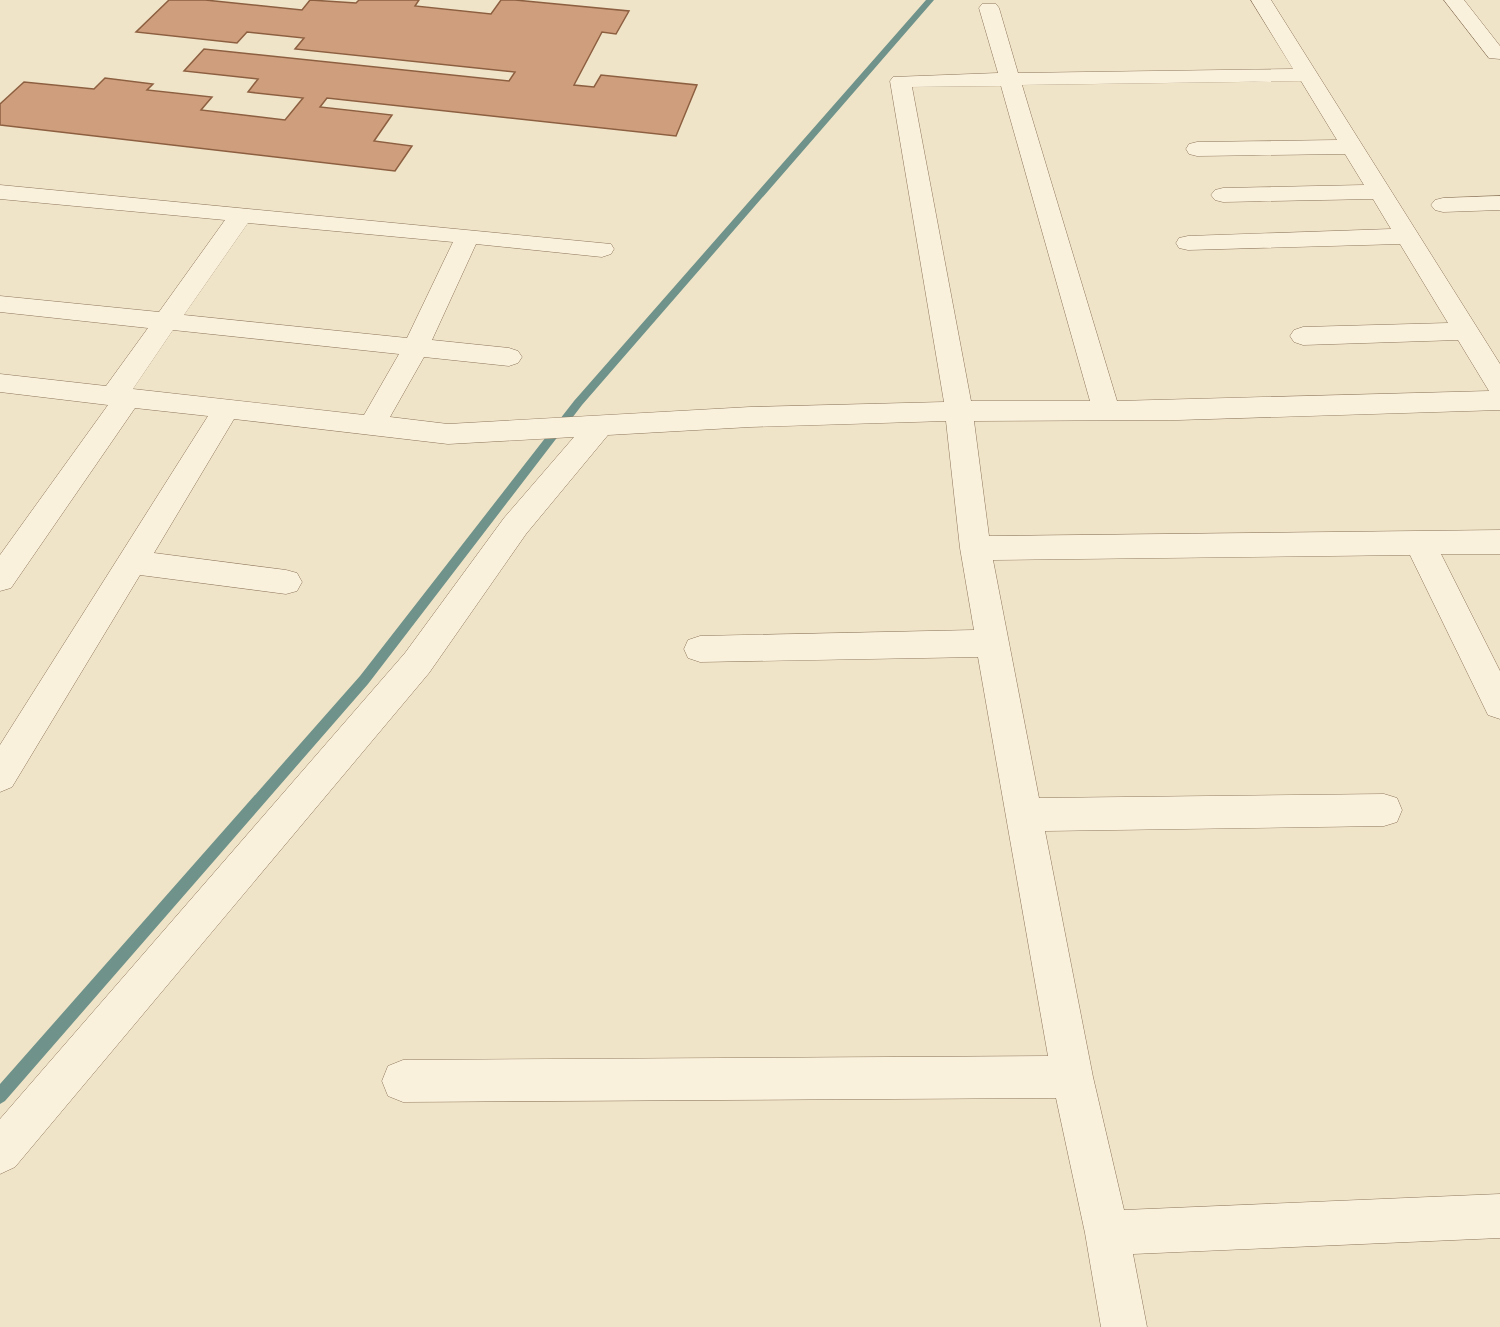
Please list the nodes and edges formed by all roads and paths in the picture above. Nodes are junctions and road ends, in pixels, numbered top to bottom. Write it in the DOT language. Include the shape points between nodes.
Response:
graph roads {
  1 [pos="1261,0"];
  2 [pos="1454,0"];
  3 [pos="989,8"];
  4 [pos="1499,55"];
  5 [pos="1306,75"];
  6 [pos="1010,80"];
  7 [pos="1350,147"];
  8 [pos="1197,149"];
  9 [pos="1379,192"];
  10 [pos="9,193"];
  11 [pos="1223,195"];
  12 [pos="1500,203"];
  13 [pos="1443,205"];
  14 [pos="0,213"];
  15 [pos="241,215"];
  16 [pos="468,236"];
  17 [pos="1406,236"];
  18 [pos="1188,243"];
  19 [pos="602,249"];
  20 [pos="0,304"];
  21 [pos="167,321"];
  22 [pos="1466,331"];
  23 [pos="1304,336"];
  24 [pos="415,347"];
  25 [pos="509,357"];
  26 [pos="10,384"];
  27 [pos="1500,386"];
  28 [pos="121,396"];
  29 [pos="1500,400"];
  30 [pos="227,408"];
  31 [pos="1106,410"];
  32 [pos="0,411"];
  33 [pos="959,411"];
  34 [pos="372,425"];
  35 [pos="599,427"];
  36 [pos="1500,542"];
  37 [pos="1420,543"];
  38 [pos="975,548"];
  39 [pos="132,562"];
  40 [pos="0,579"];
  41 [pos="286,582"];
  42 [pos="992,643"];
  43 [pos="700,649"];
  44 [pos="1500,705"];
  45 [pos="0,776"];
  46 [pos="1384,810"];
  47 [pos="1024,815"];
  48 [pos="1072,1077"];
  49 [pos="403,1081"];
  50 [pos="0,1152"];
  51 [pos="1500,1216"];
  52 [pos="1107,1233"];
  53 [pos="1124,1327"];
  1 -- 5 [label="street"];
  2 -- 4 [label="street"];
  3 -- 6 [label="street"];
  5 -- 6 [label="street"];
  5 -- 7 [label="street"];
  6 -- 31 [label="street"];
  6 -- 33 [label="street" via="900,81"];
  7 -- 8 [label="street"];
  7 -- 9 [label="street"];
  9 -- 11 [label="street"];
  9 -- 17 [label="street"];
  10 -- 14 [label="street"];
  10 -- 15 [label="street"];
  12 -- 13 [label="street"];
  15 -- 16 [label="street"];
  15 -- 21 [label="street"];
  16 -- 19 [label="street"];
  16 -- 24 [label="street"];
  17 -- 18 [label="street"];
  17 -- 22 [label="street"];
  20 -- 21 [label="street"];
  21 -- 24 [label="street"];
  21 -- 28 [label="street"];
  22 -- 23 [label="street"];
  22 -- 27 [label="street"];
  24 -- 25 [label="street"];
  24 -- 34 [label="street"];
  26 -- 28 [label="street"];
  26 -- 32 [label="street"];
  28 -- 30 [label="street"];
  28 -- 40 [label="street"];
  29 -- 31 [label="street"];
  30 -- 34 [label="street"];
  30 -- 39 [label="street"];
  31 -- 33 [label="street"];
  33 -- 35 [label="street" via="750,417"];
  33 -- 38 [label="street"];
  34 -- 35 [label="street" via="448,434"];
  35 -- 50 [label="street" via="515,526 417,663"];
  36 -- 37 [label="street"];
  37 -- 38 [label="street"];
  37 -- 44 [label="street"];
  38 -- 42 [label="street"];
  39 -- 41 [label="street"];
  39 -- 45 [label="street"];
  42 -- 43 [label="street"];
  42 -- 47 [label="street"];
  46 -- 47 [label="street"];
  47 -- 48 [label="street"];
  48 -- 49 [label="street"];
  48 -- 52 [label="street"];
  51 -- 52 [label="street"];
  52 -- 53 [label="street"];
}
